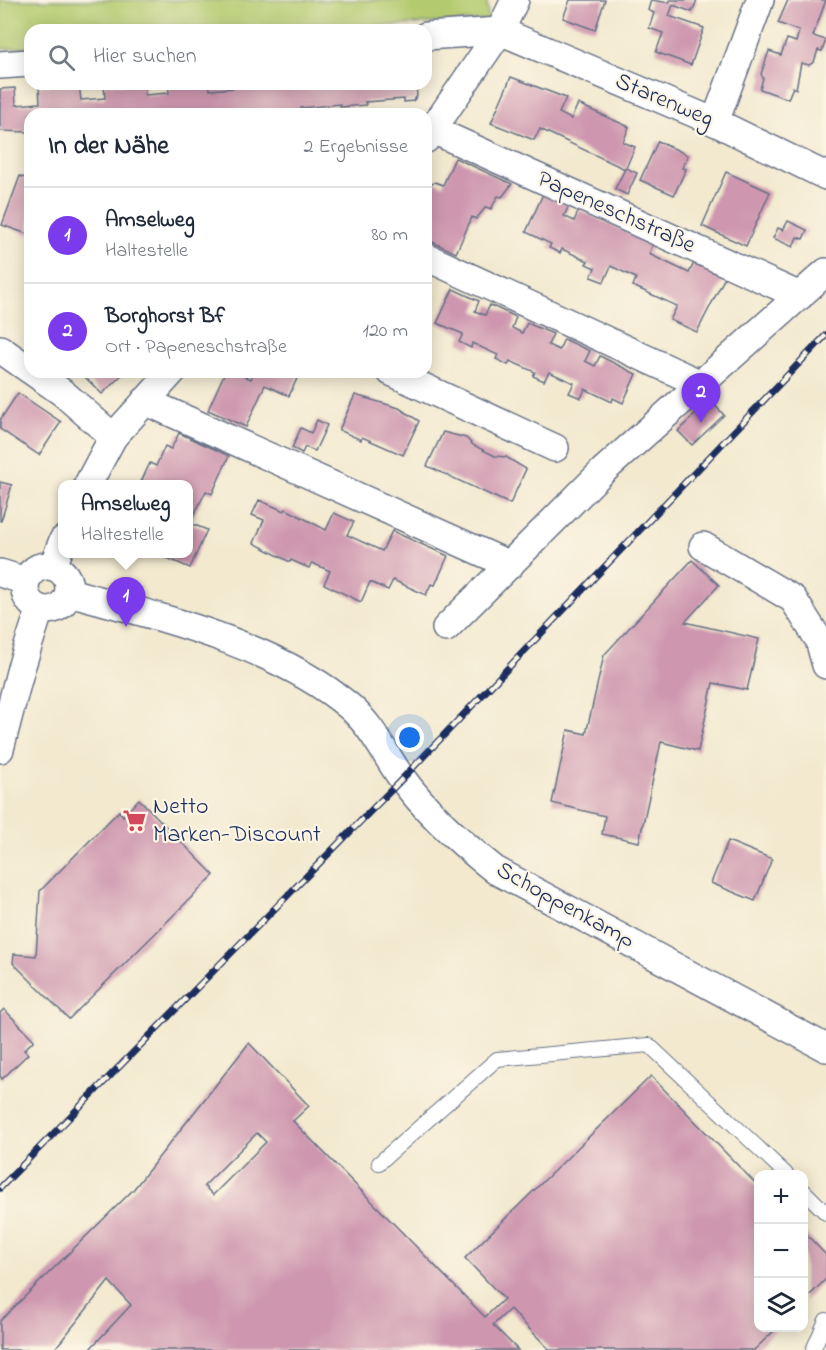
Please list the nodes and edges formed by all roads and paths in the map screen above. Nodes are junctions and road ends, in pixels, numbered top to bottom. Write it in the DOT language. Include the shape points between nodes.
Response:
graph roads {
  1 [pos="515,0"];
  2 [pos="760,0"];
  3 [pos="501,31"];
  4 [pos="432,36"];
  5 [pos="24,63"];
  6 [pos="0,65"];
  7 [pos="715,122"];
  8 [pos="432,131"];
  9 [pos="432,135"];
  10 [pos="826,176"];
  11 [pos="432,260"];
  12 [pos="826,272"];
  13 [pos="800,296"];
  14 [pos="0,349"];
  15 [pos="24,366"];
  16 [pos="42,378"];
  17 [pos="167,378"];
  18 [pos="404,378"];
  19 [pos="703,385"];
  20 [pos="146,401"];
  21 [pos="113,437"];
  22 [pos="555,448"];
  23 [pos="90,480"];
  24 [pos="703,546"];
  25 [pos="58,553"];
  26 [pos="510,565"];
  27 [pos="53,566"];
  28 [pos="0,573"];
  29 [pos="26,581"];
  30 [pos="69,592"];
  31 [pos="40,609"];
  32 [pos="446,628"];
  33 [pos="824,648"];
  34 [pos="0,749"];
  35 [pos="826,1048"];
  36 [pos="379,1163"];
  37 [pos="782,1170"];
  38 [pos="808,1195"];
  39 [pos="826,1213"];
  40 [pos="826,1320"];
  41 [pos="813,1350"];
  1 -- 3 [label="street"];
  2 -- 7 [label="street"];
  3 -- 4 [label="street"];
  3 -- 7 [label="street, Starenweg"];
  3 -- 8 [label="street"];
  5 -- 6 [label="street"];
  7 -- 10 [label="street, Starenweg"];
  9 -- 13 [label="street, Papeneschstraße"];
  11 -- 19 [label="street"];
  12 -- 13 [label="street"];
  13 -- 19 [label="street"];
  14 -- 15 [label="street"];
  16 -- 21 [label="street"];
  17 -- 20 [label="street"];
  18 -- 22 [label="street"];
  19 -- 26 [label="street" via="603,471"];
  20 -- 21 [label="street"];
  20 -- 26 [label="street"];
  21 -- 23 [label="street"];
  24 -- 33 [label="street" via="793,599"];
  25 -- 27 [label="street"];
  26 -- 32 [label="street"];
  27 -- 29 [label="street" via="39,567"];
  27 -- 30 [label="street" via="65,574"];
  28 -- 29 [label="street"];
  29 -- 31 [label="street" via="26,596"];
  30 -- 31 [label="street" via="61,606"];
  30 -- 35 [label="street, Schoppenkamp" via="222,638 307,677 351,708 374,733 402,779 454,836 495,870"];
  31 -- 34 [label="street"];
  36 -- 37 [label="lane" via="497,1059 649,1045"];
  38 -- 39 [label="lane"];
  40 -- 41 [label="lane"];
}
